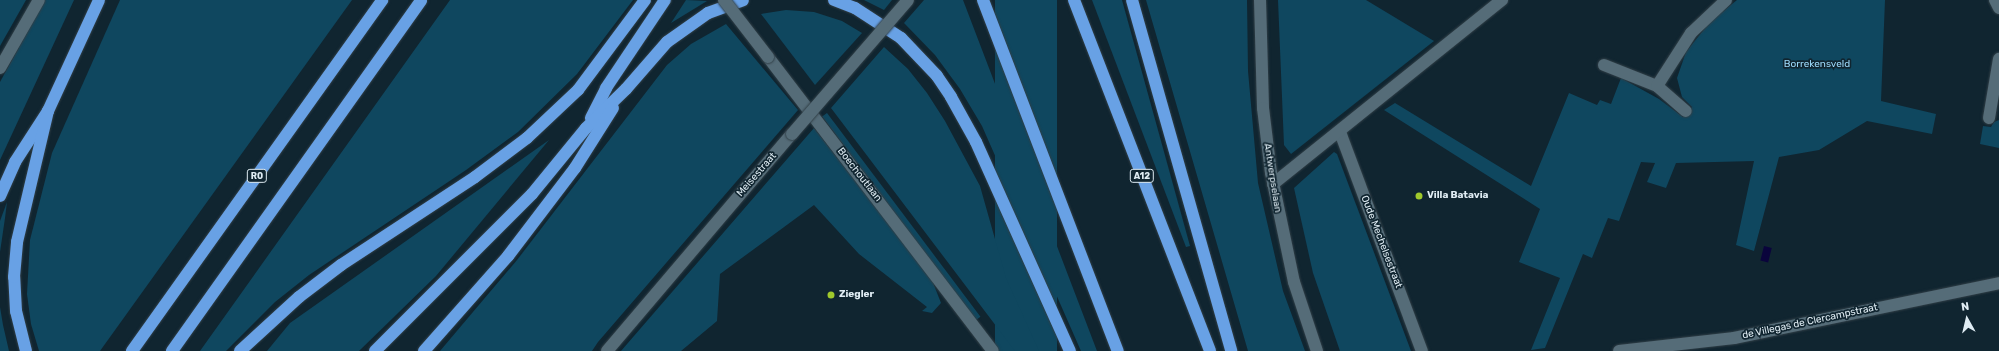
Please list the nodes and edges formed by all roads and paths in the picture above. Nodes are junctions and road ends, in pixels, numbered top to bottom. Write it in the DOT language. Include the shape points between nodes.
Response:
graph roads {
  1 [pos="39,0"];
  2 [pos="99,0"];
  3 [pos="382,0"];
  4 [pos="422,0"];
  5 [pos="645,0"];
  6 [pos="665,0"];
  7 [pos="724,0"];
  8 [pos="743,0"];
  9 [pos="834,0"];
  10 [pos="908,0"];
  11 [pos="983,0"];
  12 [pos="1074,0"];
  13 [pos="1132,0"];
  14 [pos="1260,0"];
  15 [pos="1502,0"];
  16 [pos="1726,0"];
  17 [pos="1995,0"];
  18 [pos="1999,8"];
  19 [pos="1999,58"];
  20 [pos="1604,64"];
  21 [pos="0,68"];
  22 [pos="1657,86"];
  23 [pos="626,89"];
  24 [pos="48,111"];
  25 [pos="1686,111"];
  26 [pos="1990,118"];
  27 [pos="586,128"];
  28 [pos="1340,132"];
  29 [pos="1273,184"];
  30 [pos="0,196"];
  31 [pos="1999,283"];
  32 [pos="26,351"];
  33 [pos="132,351"];
  34 [pos="172,351"];
  35 [pos="240,351"];
  36 [pos="375,351"];
  37 [pos="424,351"];
  38 [pos="607,351"];
  39 [pos="993,351"];
  40 [pos="1070,351"];
  41 [pos="1118,351"];
  42 [pos="1210,351"];
  43 [pos="1231,351"];
  44 [pos="1317,351"];
  45 [pos="1422,351"];
  46 [pos="1619,351"];
  1 -- 21 [label="street"];
  2 -- 24 [label="highway"];
  3 -- 33 [label="highway, R0"];
  4 -- 34 [label="highway"];
  5 -- 35 [label="highway" via="578,90 526,138 475,178 341,265 299,297"];
  6 -- 27 [label="highway" via="606,88"];
  7 -- 39 [label="street, Boechoutlaan, bridge"];
  8 -- 23 [label="highway" via="708,13 690,24 667,42"];
  9 -- 40 [label="highway" via="855,8 901,38 937,76 951,96 976,142"];
  10 -- 38 [label="street, Meisestraat, bridge"];
  11 -- 41 [label="highway"];
  12 -- 42 [label="highway, A12"];
  13 -- 43 [label="highway"];
  14 -- 29 [label="street, Antwerpselaan" via="1263,108"];
  15 -- 28 [label="street"];
  16 -- 22 [label="street" via="1691,34"];
  17 -- 18 [label="street"];
  19 -- 26 [label="street"];
  20 -- 22 [label="street"];
  22 -- 25 [label="street"];
  23 -- 27 [label="highway"];
  23 -- 37 [label="highway" via="575,168 508,256"];
  24 -- 30 [label="highway" via="16,162"];
  24 -- 32 [label="highway" via="18,242 14,276 16,310"];
  27 -- 36 [label="highway" via="532,194"];
  28 -- 29 [label="street"];
  28 -- 45 [label="street, Oude Mechelsestraat"];
  29 -- 44 [label="street, Antwerpselaan" via="1294,282"];
  31 -- 46 [label="street, de Villegas de Clercampstraat" via="1734,338"];
}
